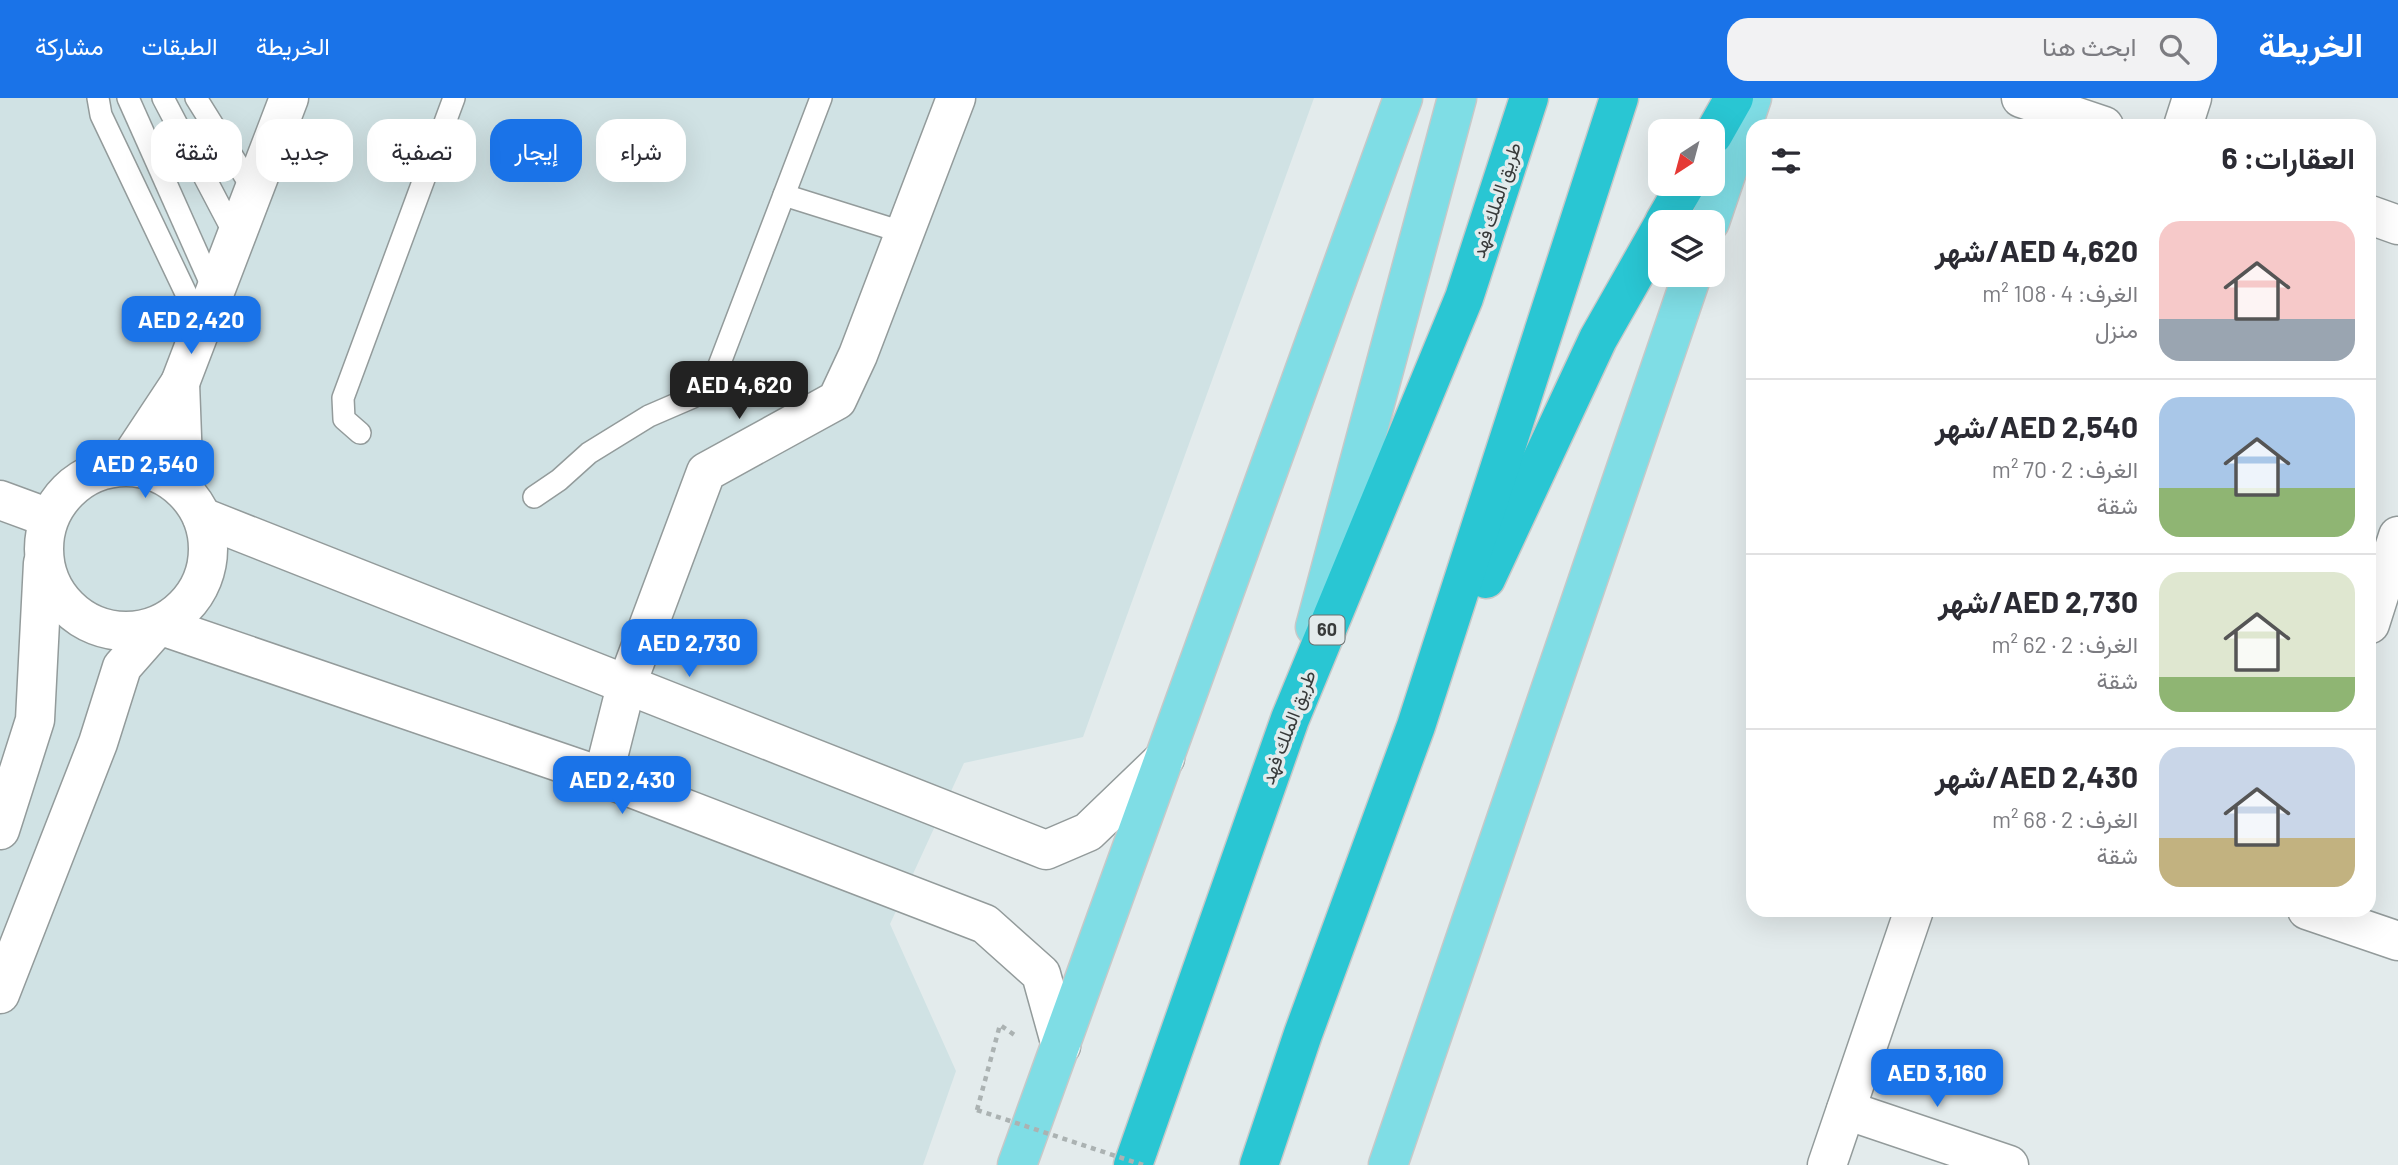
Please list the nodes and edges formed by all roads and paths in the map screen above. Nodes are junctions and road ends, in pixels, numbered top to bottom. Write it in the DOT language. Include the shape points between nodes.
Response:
graph roads {
  1 [pos="98,98"];
  2 [pos="128,98"];
  3 [pos="163,98"];
  4 [pos="196,98"];
  5 [pos="289,98"];
  6 [pos="454,98"];
  7 [pos="821,98"];
  8 [pos="956,98"];
  9 [pos="1403,98"];
  10 [pos="1457,98"];
  11 [pos="1529,98"];
  12 [pos="1619,98"];
  13 [pos="1734,98"];
  14 [pos="1752,98"];
  15 [pos="2021,98"];
  16 [pos="2192,98"];
  17 [pos="1722,119"];
  18 [pos="2083,119"];
  19 [pos="2185,119"];
  20 [pos="254,191"];
  21 [pos="784,195"];
  22 [pos="1714,210"];
  23 [pos="2376,217"];
  24 [pos="2398,225"];
  25 [pos="905,233"];
  26 [pos="236,237"];
  27 [pos="1648,251"];
  28 [pos="1688,287"];
  29 [pos="208,310"];
  30 [pos="180,383"];
  31 [pos="360,433"];
  32 [pos="125,466"];
  33 [pos="534,497"];
  34 [pos="0,500"];
  35 [pos="193,503"];
  36 [pos="47,534"];
  37 [pos="2398,536"];
  38 [pos="2376,605"];
  39 [pos="159,625"];
  40 [pos="626,686"];
  41 [pos="1290,719"];
  42 [pos="1416,726"];
  43 [pos="1165,758"];
  44 [pos="603,777"];
  45 [pos="0,830"];
  46 [pos="1912,917"];
  47 [pos="2327,917"];
  48 [pos="2398,941"];
  49 [pos="0,995"];
  50 [pos="1057,1054"];
  51 [pos="1846,1110"];
  52 [pos="1017,1165"];
  53 [pos="1133,1165"];
  54 [pos="1143,1165"];
  55 [pos="1259,1165"];
  56 [pos="1388,1165"];
  57 [pos="1827,1165"];
  58 [pos="2009,1165"];
  1 -- 29 [label="lane" via="101,115"];
  2 -- 29 [label="lane"];
  3 -- 26 [label="lane"];
  4 -- 20 [label="lane"];
  5 -- 20 [label="street"];
  6 -- 31 [label="lane" via="343,398 344,419"];
  7 -- 21 [label="lane"];
  8 -- 25 [label="street"];
  9 -- 43 [label="main road"];
  10 -- 41 [label="main road"];
  11 -- 41 [label="highway, طريق الملك فهد / 60" via="1464,298"];
  12 -- 42 [label="highway"];
  13 -- 17 [label="highway"];
  14 -- 22 [label="main road"];
  15 -- 18 [label="street"];
  16 -- 19 [label="street"];
  20 -- 26 [label="street"];
  21 -- 25 [label="lane"];
  21 -- 33 [label="lane" via="718,368 693,397 649,416 589,453"];
  23 -- 24 [label="street"];
  25 -- 40 [label="street" via="837,400 706,472"];
  26 -- 29 [label="street"];
  27 -- 42 [label="highway" via="1598,339"];
  28 -- 56 [label="main road"];
  29 -- 30 [label="street"];
  30 -- 32 [label="street"];
  30 -- 35 [label="street"];
  32 -- 35 [label="street" via="157,472"];
  32 -- 36 [label="street" via="93,473 67,491"];
  34 -- 36 [label="street"];
  35 -- 39 [label="street" via="209,548 204,580 186,607"];
  35 -- 40 [label="street"];
  36 -- 39 [label="street" via="50,582 69,608 96,626 128,632"];
  36 -- 45 [label="street" via="35,720"];
  37 -- 38 [label="street"];
  39 -- 44 [label="street"];
  39 -- 49 [label="street" via="122,667"];
  40 -- 43 [label="street" via="1046,850 1088,832"];
  40 -- 44 [label="street"];
  41 -- 53 [label="highway, طريق الملك فهد / 60"];
  42 -- 55 [label="highway"];
  43 -- 50 [label="main road"];
  44 -- 50 [label="street" via="985,924 1041,974"];
  46 -- 51 [label="street"];
  47 -- 48 [label="street"];
  50 -- 52 [label="main road"];
  50 -- 54 [label="path, bridge" via="1000,1025 977,1110"];
  51 -- 57 [label="street"];
  51 -- 58 [label="street"];
}
